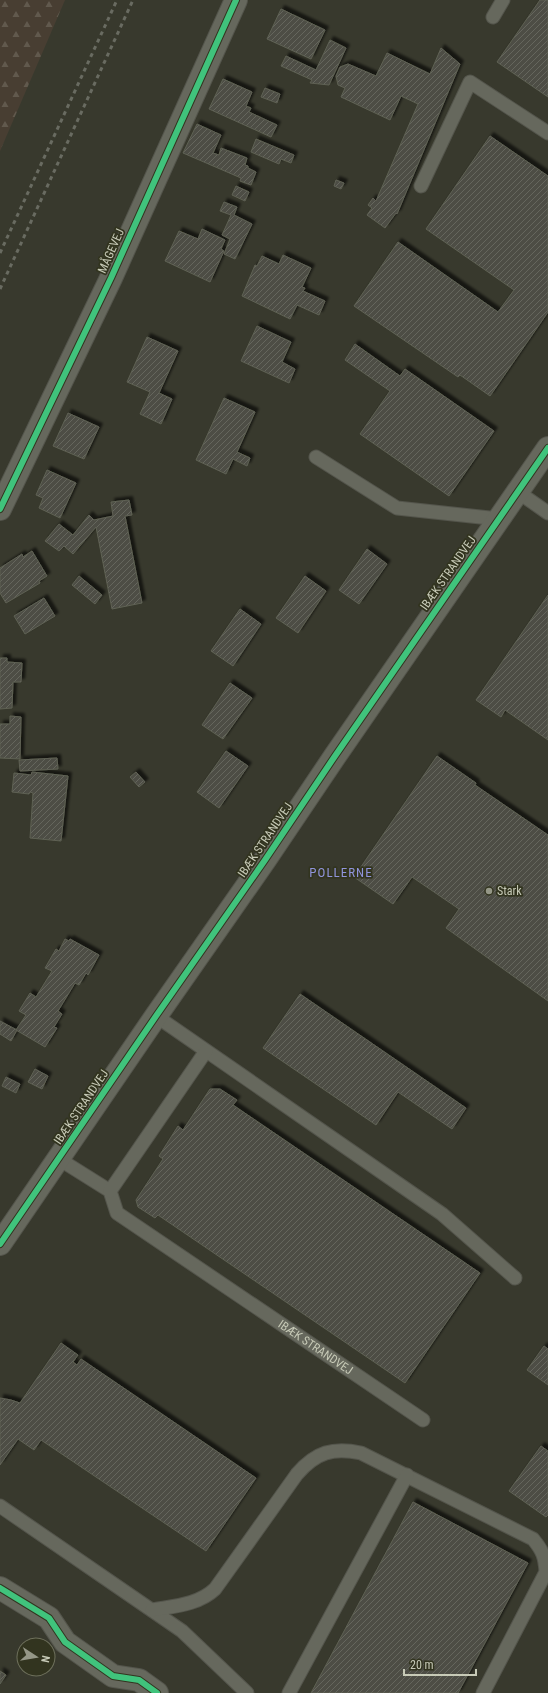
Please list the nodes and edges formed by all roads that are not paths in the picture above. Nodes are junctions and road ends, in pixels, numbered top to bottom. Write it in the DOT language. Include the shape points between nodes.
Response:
graph roads {
  1 [pos="236,0"];
  2 [pos="503,0"];
  3 [pos="493,17"];
  4 [pos="548,133"];
  5 [pos="421,186"];
  6 [pos="548,448"];
  7 [pos="316,457"];
  8 [pos="518,492"];
  9 [pos="0,509"];
  10 [pos="548,513"];
  11 [pos="499,519"];
  12 [pos="156,1016"];
  13 [pos="206,1051"];
  14 [pos="58,1159"];
  15 [pos="110,1191"];
  16 [pos="0,1244"];
  17 [pos="515,1278"];
  18 [pos="423,1420"];
  19 [pos="407,1475"];
  20 [pos="0,1506"];
  21 [pos="0,1588"];
  22 [pos="152,1610"];
  23 [pos="157,1693"];
  24 [pos="247,1693"];
  25 [pos="289,1693"];
  26 [pos="483,1693"];
  1 -- 9 [label="street, MÅGEVEJ" via="111,278"];
  2 -- 3 [label="lane"];
  4 -- 5 [label="lane" via="470,82"];
  6 -- 8 [label="street, IBÆK STRANDVEJ"];
  7 -- 11 [label="lane" via="397,508"];
  8 -- 10 [label="lane"];
  8 -- 11 [label="street, IBÆK STRANDVEJ"];
  11 -- 12 [label="street, IBÆK STRANDVEJ"];
  12 -- 13 [label="lane"];
  12 -- 14 [label="street, IBÆK STRANDVEJ"];
  13 -- 15 [label="lane"];
  13 -- 17 [label="lane" via="442,1214"];
  14 -- 15 [label="lane, IBÆK STRANDVEJ"];
  14 -- 16 [label="street, IBÆK STRANDVEJ"];
  15 -- 18 [label="lane, IBÆK STRANDVEJ" via="117,1213"];
  19 -- 22 [label="lane" via="361,1453 337,1450 320,1454 307,1462 297,1474 216,1589 208,1596 190,1603"];
  19 -- 25 [label="lane"];
  19 -- 26 [label="lane" via="533,1539 545,1559 546,1572"];
  20 -- 22 [label="lane"];
  21 -- 23 [label="street" via="49,1618 65,1642 113,1676 139,1680"];
  22 -- 24 [label="lane" via="182,1631"];
}
